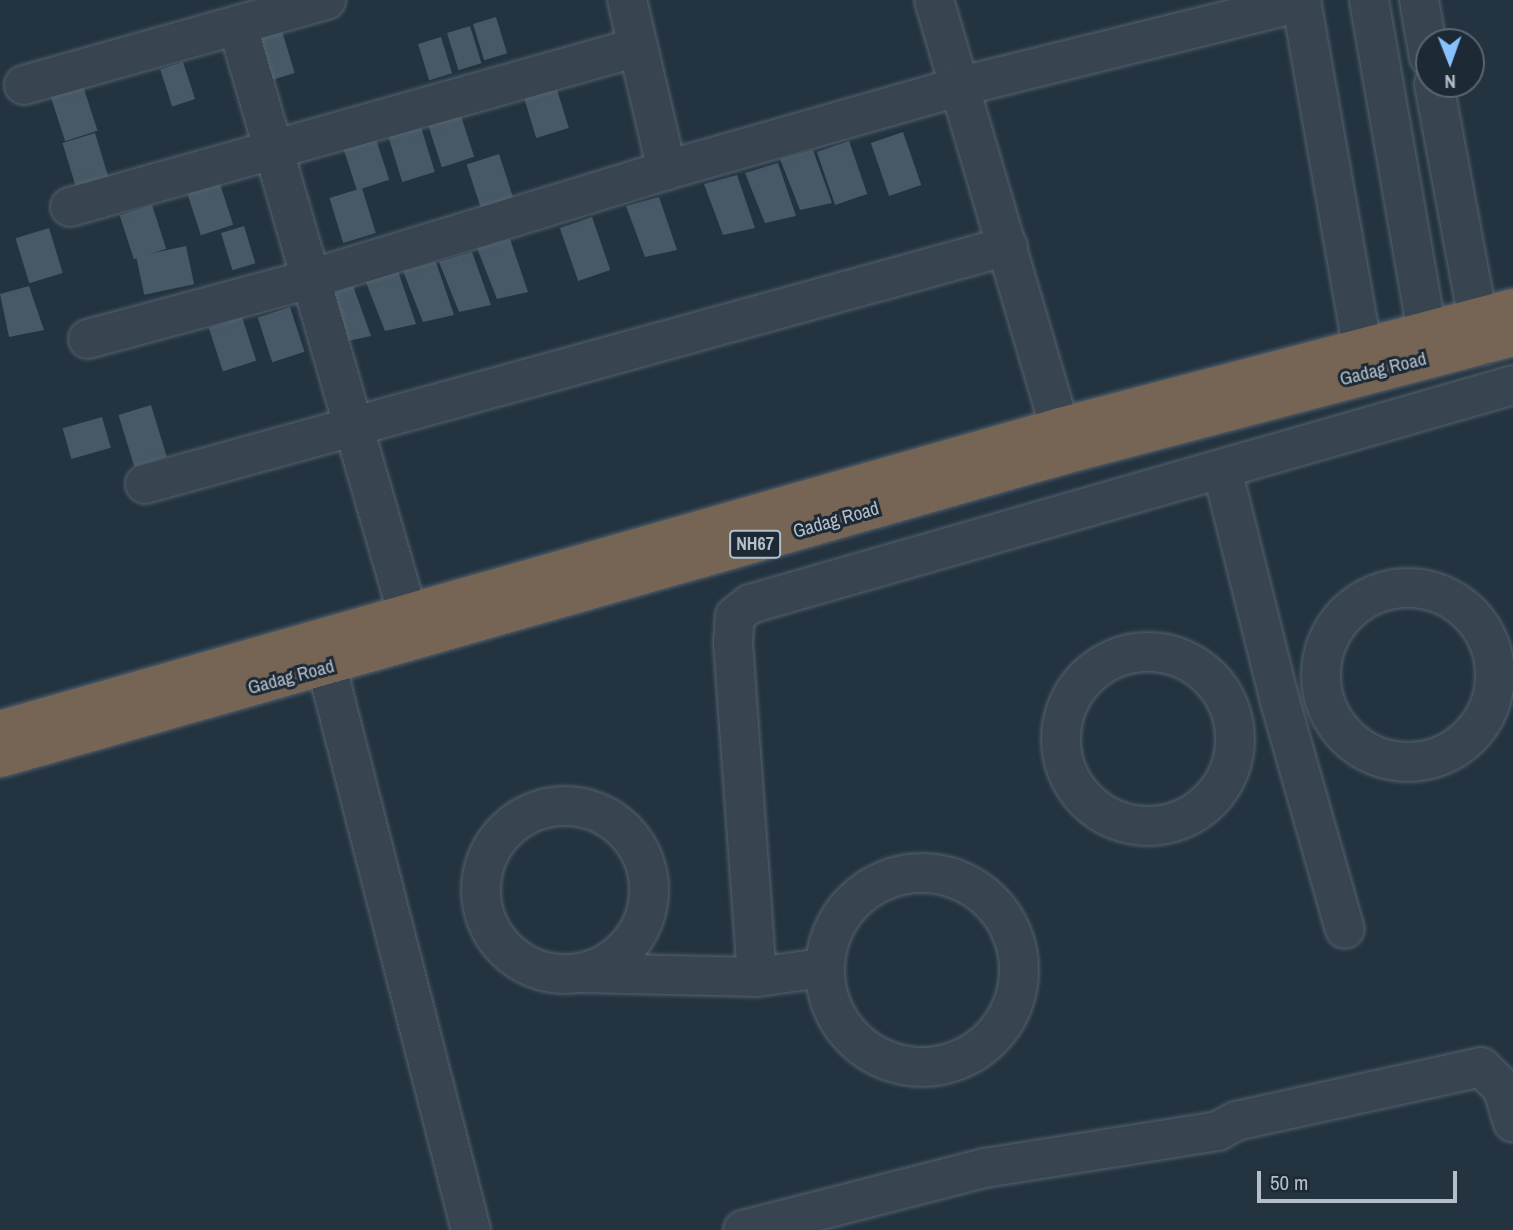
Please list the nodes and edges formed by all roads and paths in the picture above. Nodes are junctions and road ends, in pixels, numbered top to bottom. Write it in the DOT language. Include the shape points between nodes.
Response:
graph roads {
  1 [pos="326,0"];
  2 [pos="627,0"];
  3 [pos="934,0"];
  4 [pos="1368,0"];
  5 [pos="1419,0"];
  6 [pos="1302,1"];
  7 [pos="238,27"];
  8 [pos="1424,28"];
  9 [pos="638,47"];
  10 [pos="24,85"];
  11 [pos="958,87"];
  12 [pos="1437,98"];
  13 [pos="272,149"];
  14 [pos="667,170"];
  15 [pos="70,207"];
  16 [pos="1008,246"];
  17 [pos="314,278"];
  18 [pos="1513,308"];
  19 [pos="1491,333"];
  20 [pos="88,339"];
  21 [pos="1427,343"];
  22 [pos="1362,346"];
  23 [pos="1513,385"];
  24 [pos="351,428"];
  25 [pos="1060,428"];
  26 [pos="1222,469"];
  27 [pos="145,484"];
  28 [pos="408,615"];
  29 [pos="327,667"];
  30 [pos="1279,698"];
  31 [pos="1324,702"];
  32 [pos="1233,714"];
  33 [pos="0,730"];
  34 [pos="0,758"];
  35 [pos="1345,929"];
  36 [pos="823,968"];
  37 [pos="577,973"];
  38 [pos="757,977"];
  39 [pos="1513,1122"];
  40 [pos="471,1230"];
  41 [pos="743,1230"];
  1 -- 7 [label="street"];
  2 -- 9 [label="street"];
  3 -- 11 [label="street"];
  4 -- 21 [label="street"];
  5 -- 8 [label="street"];
  6 -- 11 [label="street"];
  6 -- 22 [label="street"];
  7 -- 10 [label="street"];
  7 -- 13 [label="street"];
  9 -- 13 [label="street"];
  9 -- 14 [label="street"];
  11 -- 14 [label="street"];
  11 -- 16 [label="street"];
  12 -- 19 [label="street"];
  13 -- 15 [label="street"];
  13 -- 17 [label="street"];
  14 -- 17 [label="street"];
  16 -- 24 [label="street"];
  16 -- 25 [label="street"];
  17 -- 20 [label="street"];
  17 -- 24 [label="street"];
  18 -- 19 [label="highway, Gadag Road / NH67"];
  19 -- 21 [label="highway, Gadag Road / NH67"];
  21 -- 22 [label="highway, Gadag Road / NH67"];
  21 -- 29 [label="highway, Gadag Road / NH67" via="1068,454"];
  22 -- 25 [label="highway, Gadag Road / NH67"];
  23 -- 26 [label="street"];
  24 -- 27 [label="street"];
  24 -- 28 [label="street"];
  25 -- 28 [label="highway, Gadag Road / NH67"];
  26 -- 30 [label="street"];
  26 -- 38 [label="street" via="750,604 735,616 733,643"];
  28 -- 33 [label="highway, Gadag Road / NH67"];
  29 -- 34 [label="highway, Gadag Road / NH67"];
  29 -- 40 [label="street"];
  30 -- 31 [label="street"];
  30 -- 32 [label="street"];
  30 -- 35 [label="street"];
  31 -- 31 [label="street" via="1320,674 1325,644 1351,608 1377,593 1407,587 1457,602 1479,623 1493,651 1493,697 1481,724 1450,752 1421,762 1391,761 1361,750 1338,729"];
  32 -- 32 [label="street" via="1233,761 1221,788 1190,815 1161,825 1131,824 1101,813 1079,792 1064,766 1060,737 1066,708 1092,672 1118,657 1148,651 1178,656 1219,687"];
  36 -- 36 [label="street" via="829,935 858,895 887,877 921,872 955,877 977,888 1002,912 1020,960 1017,994 1003,1025 969,1056 937,1067 902,1066 869,1053 844,1030 827,1000"];
  36 -- 38 [label="street"];
  37 -- 37 [label="street" via="548,972 519,961 498,942 484,915 480,889 485,860 510,825 535,811 564,806 594,810 611,819 633,840 649,881 647,911 635,937 605,964"];
  37 -- 38 [label="street"];
  39 -- 41 [label="street" via="1502,1087 1481,1067 1236,1121 1218,1131 985,1168"];
}
